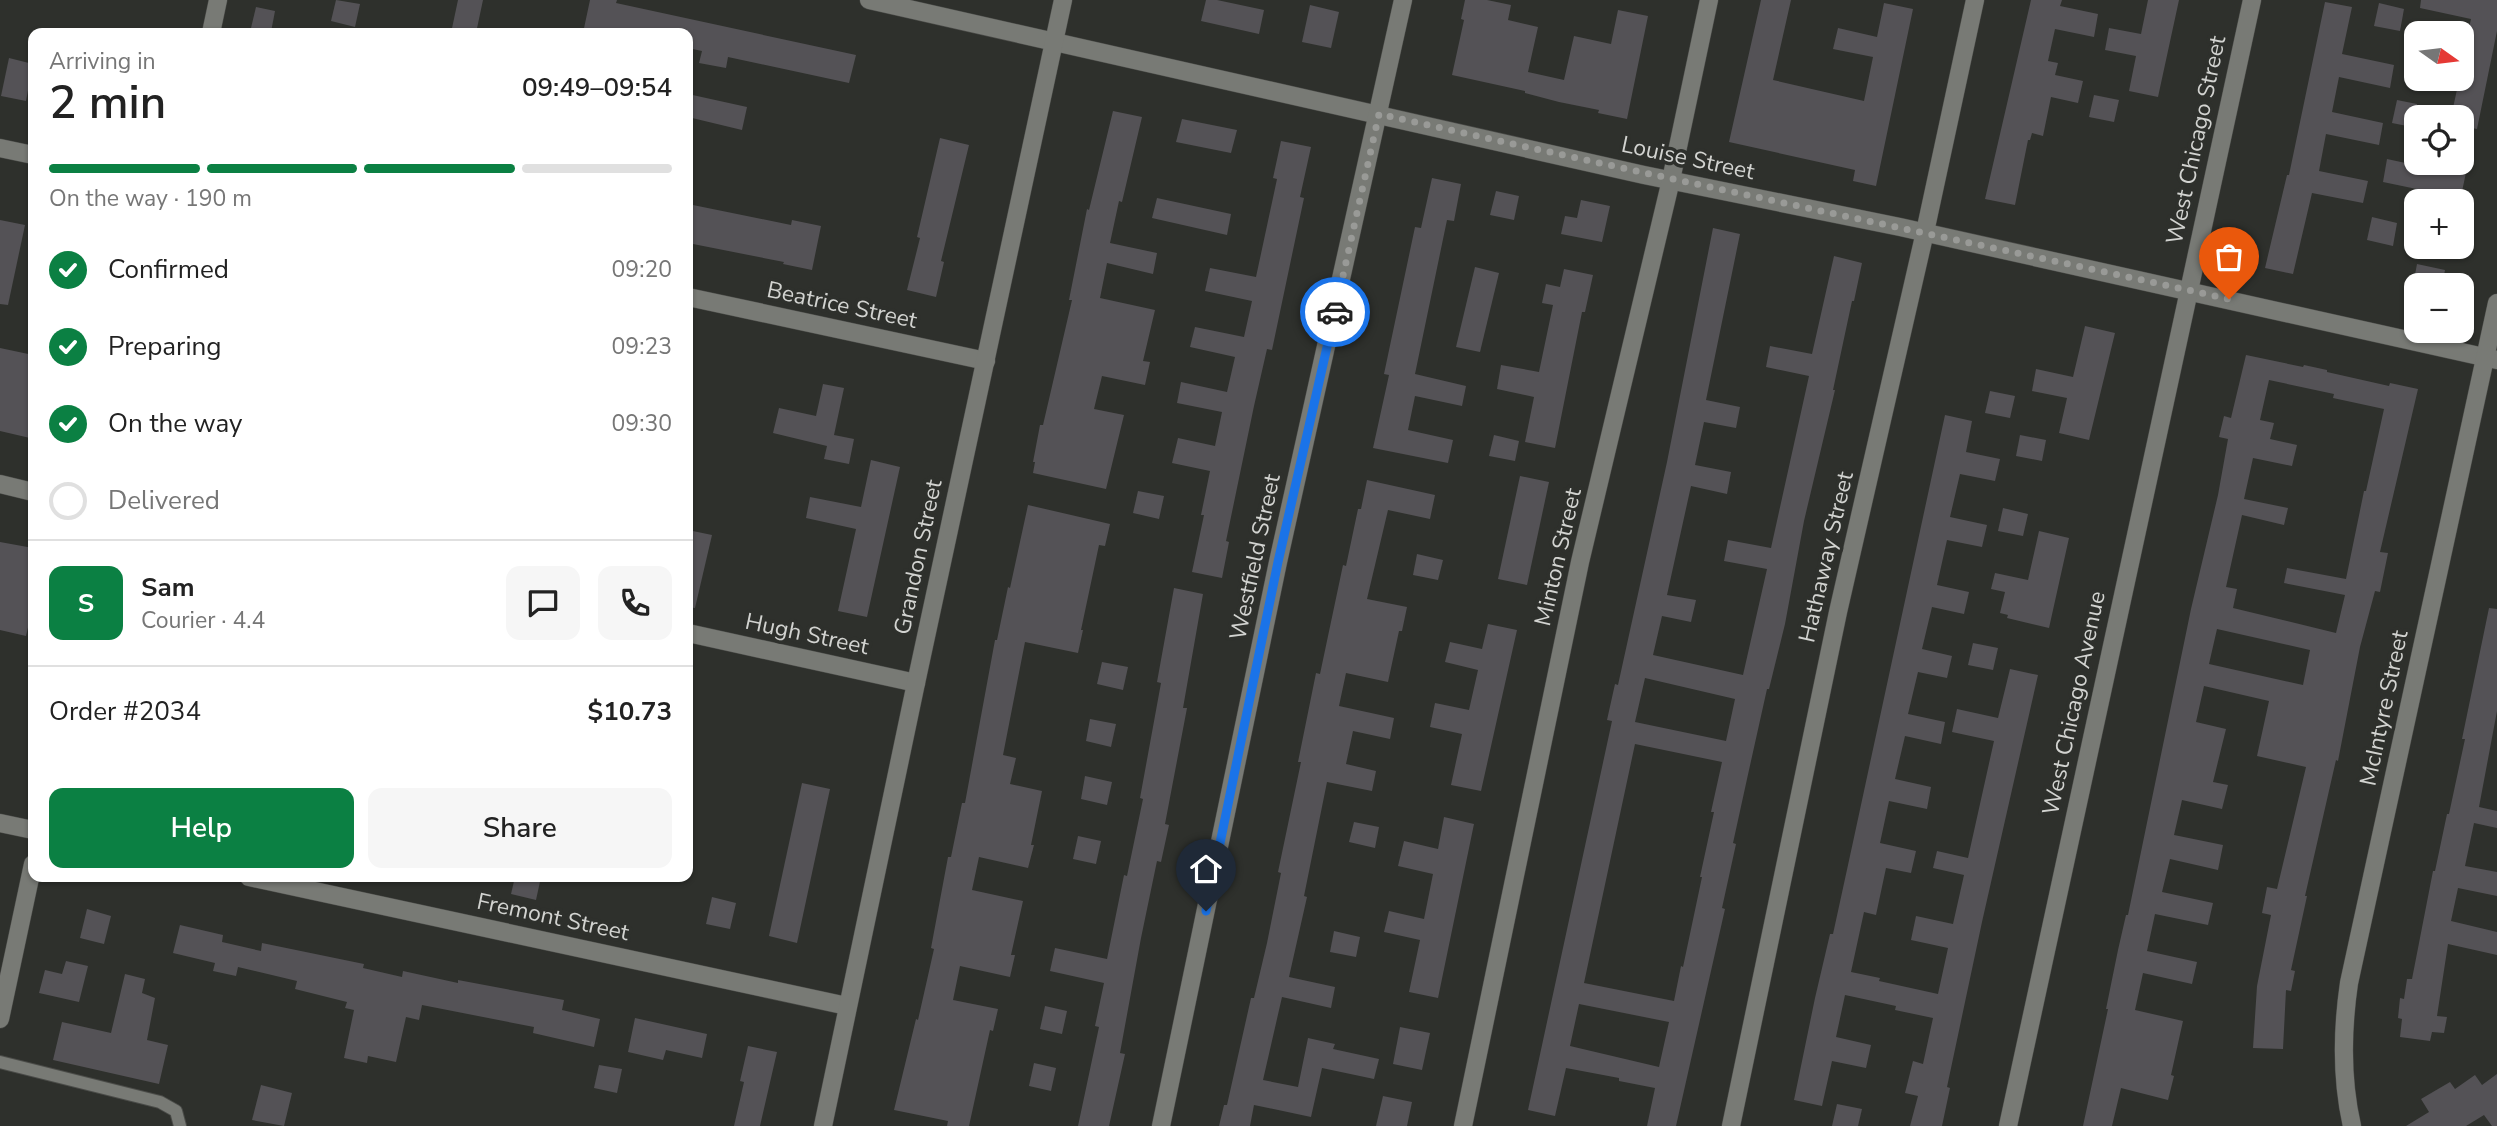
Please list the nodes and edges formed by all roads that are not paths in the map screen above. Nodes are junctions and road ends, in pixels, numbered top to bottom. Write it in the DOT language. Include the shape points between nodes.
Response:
graph roads {
  1 [pos="218,0"];
  2 [pos="869,0"];
  3 [pos="1063,0"];
  4 [pos="1403,0"];
  5 [pos="1709,0"];
  6 [pos="1975,0"];
  7 [pos="2252,0"];
  8 [pos="212,28"];
  9 [pos="1055,42"];
  10 [pos="1379,114"];
  11 [pos="0,148"];
  12 [pos="28,154"];
  13 [pos="1671,180"];
  14 [pos="1925,232"];
  15 [pos="2189,290"];
  16 [pos="693,298"];
  17 [pos="2497,303"];
  18 [pos="2491,359"];
  19 [pos="986,361"];
  20 [pos="0,485"];
  21 [pos="28,491"];
  22 [pos="693,634"];
  23 [pos="916,683"];
  24 [pos="0,823"];
  25 [pos="28,829"];
  26 [pos="29,882"];
  27 [pos="272,882"];
  28 [pos="2,997"];
  29 [pos="847,1006"];
  30 [pos="0,1018"];
  31 [pos="0,1062"];
  32 [pos="180,1126"];
  33 [pos="823,1126"];
  34 [pos="1161,1126"];
  35 [pos="1464,1126"];
  36 [pos="1731,1126"];
  37 [pos="2008,1126"];
  38 [pos="2352,1126"];
  1 -- 8 [label="street"];
  2 -- 9 [label="street, Louise Street"];
  3 -- 9 [label="street, Grandon Street"];
  4 -- 10 [label="street, Westfield Street"];
  5 -- 13 [label="street, Minton Street"];
  6 -- 14 [label="street, Hathaway Street"];
  7 -- 15 [label="street, West Chicago Street"];
  9 -- 10 [label="street, Louise Street"];
  9 -- 19 [label="street, Grandon Street"];
  10 -- 13 [label="street, Louise Street"];
  10 -- 34 [label="street, Westfield Street" via="1278,562"];
  11 -- 12 [label="street"];
  13 -- 14 [label="street, Louise Street"];
  13 -- 35 [label="street, Minton Street" via="1580,562"];
  14 -- 15 [label="street, Louise Street"];
  14 -- 36 [label="street, Hathaway Street" via="1838,612"];
  15 -- 18 [label="street, Louise Street"];
  15 -- 37 [label="street, West Chicago Avenue"];
  16 -- 19 [label="street, Beatrice Street"];
  17 -- 18 [label="street, McIntyre Street"];
  18 -- 38 [label="street, McIntyre Street" via="2349,983 2343,1046"];
  19 -- 23 [label="street, Grandon Street"];
  20 -- 21 [label="street"];
  22 -- 23 [label="street, Hugh Street"];
  23 -- 29 [label="street, Grandon Street"];
  24 -- 25 [label="street"];
  26 -- 28 [label="street"];
  27 -- 29 [label="street, Fremont Street"];
  28 -- 30 [label="street"];
  29 -- 33 [label="street, Grandon Street"];
  31 -- 32 [label="lane" via="160,1102 176,1111"];
}
